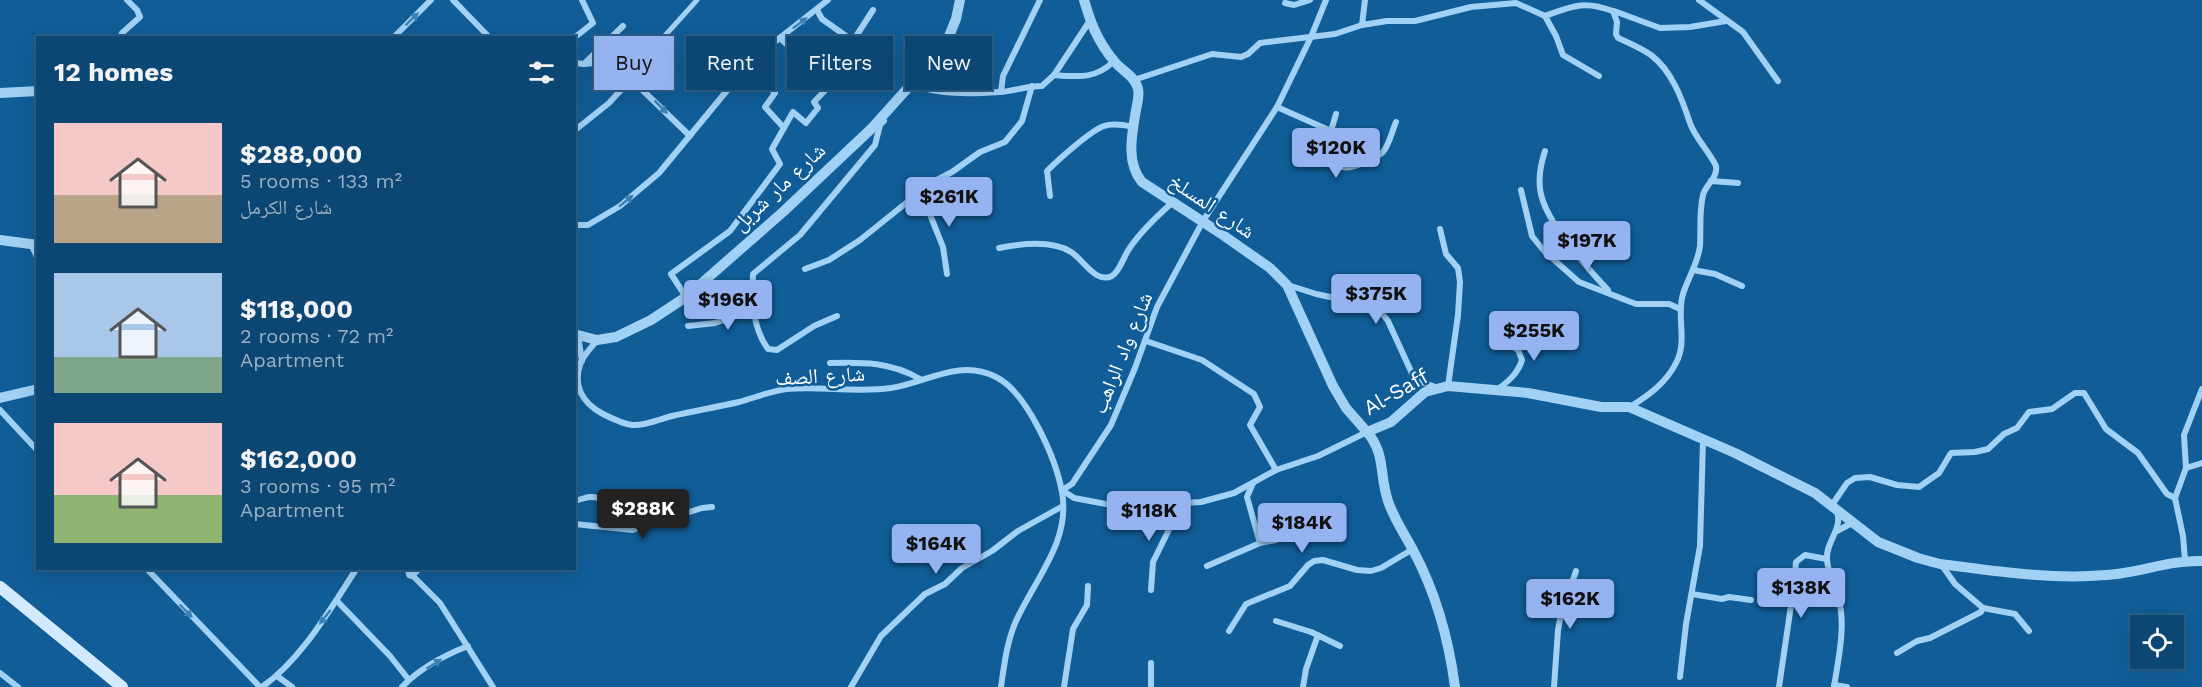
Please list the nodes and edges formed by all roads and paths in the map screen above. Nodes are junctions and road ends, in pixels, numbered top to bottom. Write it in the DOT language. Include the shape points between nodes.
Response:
graph roads {
  1 [pos="127,0"];
  2 [pos="431,0"];
  3 [pos="453,0"];
  4 [pos="582,0"];
  5 [pos="697,0"];
  6 [pos="828,0"];
  7 [pos="960,0"];
  8 [pos="1040,0"];
  9 [pos="1084,0"];
  10 [pos="1310,0"];
  11 [pos="1326,0"];
  12 [pos="1365,0"];
  13 [pos="1699,0"];
  14 [pos="1518,2"];
  15 [pos="1285,3"];
  16 [pos="1472,4"];
  17 [pos="817,10"];
  18 [pos="873,10"];
  19 [pos="1613,11"];
  20 [pos="1545,16"];
  21 [pos="1726,21"];
  22 [pos="1089,22"];
  23 [pos="1362,25"];
  24 [pos="623,26"];
  25 [pos="121,36"];
  26 [pos="395,36"];
  27 [pos="488,36"];
  28 [pos="576,36"];
  29 [pos="665,36"];
  30 [pos="846,36"];
  31 [pos="856,36"];
  32 [pos="949,36"];
  33 [pos="1311,37"];
  34 [pos="780,38"];
  35 [pos="775,42"];
  36 [pos="787,45"];
  37 [pos="1114,61"];
  38 [pos="576,63"];
  39 [pos="594,63"];
  40 [pos="584,64"];
  41 [pos="1054,75"];
  42 [pos="1599,76"];
  43 [pos="1134,80"];
  44 [pos="1778,81"];
  45 [pos="1032,86"];
  46 [pos="621,90"];
  47 [pos="642,90"];
  48 [pos="727,90"];
  49 [pos="772,90"];
  50 [pos="825,90"];
  51 [pos="905,90"];
  52 [pos="925,90"];
  53 [pos="36,91"];
  54 [pos="1001,92"];
  55 [pos="0,93"];
  56 [pos="896,100"];
  57 [pos="1277,107"];
  58 [pos="1336,114"];
  59 [pos="1396,122"];
  60 [pos="1133,127"];
  61 [pos="784,128"];
  62 [pos="576,129"];
  63 [pos="1331,131"];
  64 [pos="690,136"];
  65 [pos="1545,151"];
  66 [pos="1711,181"];
  67 [pos="1738,183"];
  68 [pos="1521,190"];
  69 [pos="921,192"];
  70 [pos="1050,196"];
  71 [pos="1173,201"];
  72 [pos="1203,221"];
  73 [pos="576,225"];
  74 [pos="1440,229"];
  75 [pos="0,240"];
  76 [pos="34,244"];
  77 [pos="999,248"];
  78 [pos="805,269"];
  79 [pos="1693,270"];
  80 [pos="947,274"];
  81 [pos="1287,285"];
  82 [pos="1742,285"];
  83 [pos="1611,293"];
  84 [pos="686,297"];
  85 [pos="752,301"];
  86 [pos="1680,309"];
  87 [pos="837,316"];
  88 [pos="688,326"];
  89 [pos="576,335"];
  90 [pos="1500,337"];
  91 [pos="597,340"];
  92 [pos="1146,341"];
  93 [pos="582,361"];
  94 [pos="830,363"];
  95 [pos="920,379"];
  96 [pos="1448,386"];
  97 [pos="1436,388"];
  98 [pos="36,389"];
  99 [pos="2202,389"];
  100 [pos="1498,390"];
  101 [pos="0,398"];
  102 [pos="1629,407"];
  103 [pos="0,410"];
  104 [pos="1367,432"];
  105 [pos="1703,441"];
  106 [pos="36,449"];
  107 [pos="2202,463"];
  108 [pos="2186,468"];
  109 [pos="1276,470"];
  110 [pos="1254,482"];
  111 [pos="1062,490"];
  112 [pos="1234,493"];
  113 [pos="1247,497"];
  114 [pos="2175,498"];
  115 [pos="576,500"];
  116 [pos="646,501"];
  117 [pos="1182,503"];
  118 [pos="1064,506"];
  119 [pos="1834,506"];
  120 [pos="712,507"];
  121 [pos="576,524"];
  122 [pos="1858,524"];
  123 [pos="1837,531"];
  124 [pos="1276,540"];
  125 [pos="1260,543"];
  126 [pos="1413,549"];
  127 [pos="1827,559"];
  128 [pos="2185,560"];
  129 [pos="2202,561"];
  130 [pos="1940,564"];
  131 [pos="1207,566"];
  132 [pos="148,570"];
  133 [pos="356,570"];
  134 [pos="411,570"];
  135 [pos="1576,571"];
  136 [pos="1088,586"];
  137 [pos="0,587"];
  138 [pos="1151,590"];
  139 [pos="1692,594"];
  140 [pos="1751,600"];
  141 [pos="337,601"];
  142 [pos="1983,608"];
  143 [pos="1276,621"];
  144 [pos="1228,631"];
  145 [pos="2029,632"];
  146 [pos="1318,635"];
  147 [pos="468,645"];
  148 [pos="1340,646"];
  149 [pos="1897,653"];
  150 [pos="1151,663"];
  151 [pos="0,673"];
  152 [pos="277,676"];
  153 [pos="1680,677"];
  154 [pos="409,680"];
  155 [pos="1834,686"];
  156 [pos="18,687"];
  157 [pos="122,687"];
  158 [pos="261,687"];
  159 [pos="292,687"];
  160 [pos="402,687"];
  161 [pos="492,687"];
  162 [pos="851,687"];
  163 [pos="1001,687"];
  164 [pos="1064,687"];
  165 [pos="1151,687"];
  166 [pos="1303,687"];
  167 [pos="1455,687"];
  168 [pos="1554,687"];
  169 [pos="1779,687"];
  170 [pos="1847,687"];
  1 -- 25 [label="street" via="140,17"];
  26 -- 2 [label="street, one-way"];
  3 -- 27 [label="street"];
  4 -- 28 [label="street" via="593,23"];
  5 -- 29 [label="street"];
  6 -- 17 [label="street"];
  7 -- 32 [label="street, شارع مار شربل"];
  8 -- 54 [label="street" via="1003,76"];
  9 -- 22 [label="street"];
  10 -- 15 [label="street" via="1294,5"];
  11 -- 33 [label="street, شارع واد الراهب"];
  12 -- 23 [label="street"];
  13 -- 21 [label="street"];
  14 -- 16 [label="street"];
  14 -- 20 [label="street"];
  16 -- 23 [label="street" via="1415,21"];
  17 -- 30 [label="street" via="822,19"];
  34 -- 17 [label="street, one-way"];
  18 -- 31 [label="street"];
  19 -- 20 [label="street" via="1579,4"];
  19 -- 21 [label="street" via="1660,28"];
  19 -- 66 [label="street" via="1618,38 1650,55 1668,75 1716,166"];
  20 -- 42 [label="street" via="1563,55"];
  21 -- 44 [label="street" via="1743,32"];
  22 -- 37 [label="street"];
  22 -- 41 [label="street"];
  23 -- 33 [label="street"];
  24 -- 40 [label="street"];
  33 -- 43 [label="street" via="1260,43 1241,57 1212,54"];
  33 -- 57 [label="street, شارع واد الراهب"];
  34 -- 35 [label="street"];
  34 -- 36 [label="street"];
  37 -- 41 [label="street" via="1094,75"];
  37 -- 43 [label="street"];
  38 -- 40 [label="street"];
  39 -- 40 [label="street"];
  41 -- 45 [label="street" via="1042,86"];
  43 -- 60 [label="street, شارع المسلخ" via="1138,91"];
  45 -- 54 [label="street"];
  45 -- 69 [label="street" via="1022,121 1005,142 980,152"];
  46 -- 62 [label="street"];
  47 -- 64 [label="street, one-way"];
  48 -- 64 [label="street"];
  49 -- 61 [label="street" via="775,93 765,107"];
  50 -- 61 [label="street" via="814,102 818,108 806,123 793,112"];
  51 -- 56 [label="street, شارع مار شربل"];
  52 -- 54 [label="street"];
  53 -- 55 [label="street"];
  56 -- 84 [label="street, شارع مار شربل" via="784,211"];
  56 -- 85 [label="street" via="880,125 875,144 800,235 753,274"];
  57 -- 63 [label="street"];
  57 -- 72 [label="street, شارع واد الراهب"];
  58 -- 63 [label="street"];
  59 -- 63 [label="street" via="1384,151 1346,169 1334,162"];
  60 -- 70 [label="street" via="1104,126 1077,145 1047,171"];
  60 -- 71 [label="street, شارع المسلخ" via="1131,156 1136,175 1142,183"];
  61 -- 84 [label="street" via="772,149 780,164 730,231 671,274"];
  73 -- 64 [label="street, one-way" via="588,225 620,206 659,173"];
  65 -- 83 [label="street" via="1540,182 1543,202 1571,246"];
  66 -- 67 [label="street"];
  66 -- 79 [label="street" via="1704,192 1700,247"];
  68 -- 83 [label="street" via="1532,236 1544,251 1579,282"];
  69 -- 78 [label="street" via="830,260"];
  69 -- 80 [label="street" via="943,247"];
  71 -- 72 [label="street, شارع المسلخ"];
  71 -- 77 [label="street" via="1142,232 1111,276 1100,277 1074,253 1058,246"];
  72 -- 81 [label="street, شارع المسلخ" via="1270,268"];
  72 -- 92 [label="street, شارع واد الراهب" via="1157,307"];
  74 -- 96 [label="street" via="1446,254 1458,268 1460,282"];
  75 -- 76 [label="street"];
  79 -- 82 [label="street"];
  79 -- 86 [label="street"];
  81 -- 97 [label="street" via="1377,307 1388,321 1415,380"];
  81 -- 104 [label="street, شارع المسلخ" via="1333,386"];
  83 -- 86 [label="street" via="1636,304 1669,304"];
  84 -- 91 [label="street, شارع مار شربل" via="642,325 616,337"];
  85 -- 87 [label="street" via="758,332 768,349 777,350"];
  85 -- 88 [label="street" via="724,320"];
  86 -- 102 [label="street" via="1682,337 1676,363 1651,394"];
  89 -- 91 [label="street, شارع مار شربل"];
  89 -- 93 [label="street"];
  90 -- 100 [label="street" via="1518,350 1522,360 1510,381"];
  91 -- 93 [label="street, شارع الصف"];
  92 -- 109 [label="street" via="1202,360 1254,394 1260,408 1250,425"];
  92 -- 111 [label="street, شارع واد الراهب" via="1111,425 1072,484"];
  93 -- 95 [label="street, شارع الصف" via="579,394 585,402 607,416 633,425 786,390 871,390"];
  94 -- 95 [label="street" via="891,365"];
  95 -- 111 [label="street, شارع الصف" via="961,370 976,371 997,377 1014,390 1036,423"];
  96 -- 97 [label="street, Al-Saff"];
  96 -- 100 [label="street, Al-Saff"];
  97 -- 104 [label="street, Al-Saff" via="1425,392 1391,422"];
  98 -- 101 [label="street"];
  99 -- 108 [label="street" via="2184,435"];
  100 -- 102 [label="street, Al-Saff" via="1601,407"];
  102 -- 105 [label="street, Al-Saff"];
  103 -- 106 [label="street"];
  104 -- 109 [label="street" via="1318,456"];
  104 -- 126 [label="street, Al-Saff" via="1376,442 1393,515"];
  105 -- 119 [label="street, Al-Saff" via="1785,478"];
  105 -- 139 [label="street" via="1700,546"];
  107 -- 108 [label="street"];
  108 -- 114 [label="street"];
  109 -- 110 [label="street"];
  110 -- 112 [label="street"];
  110 -- 113 [label="street"];
  111 -- 117 [label="street" via="1074,498 1106,504 1148,505 1173,499"];
  111 -- 118 [label="street, شارع الصف"];
  112 -- 113 [label="street"];
  112 -- 117 [label="street"];
  113 -- 125 [label="street"];
  114 -- 119 [label="street" via="2167,494 2138,453 2106,429 2084,393 2075,393 2052,409 2029,412 2017,428 1988,449 1951,453 1939,473 1919,488 1870,477 1855,478 1847,483"];
  114 -- 128 [label="street"];
  115 -- 116 [label="street" via="589,497 626,503"];
  117 -- 138 [label="street" via="1153,562"];
  118 -- 162 [label="street" via="1018,531 925,594 881,636"];
  118 -- 163 [label="street, شارع الصف" via="1054,552 1016,621"];
  119 -- 122 [label="street, Al-Saff"];
  119 -- 123 [label="street" via="1840,519"];
  120 -- 121 [label="street" via="633,530"];
  122 -- 123 [label="street"];
  122 -- 130 [label="street, Al-Saff" via="1878,542"];
  123 -- 127 [label="street"];
  124 -- 125 [label="street"];
  125 -- 131 [label="street"];
  126 -- 144 [label="street" via="1371,571 1314,561 1290,586 1246,604"];
  126 -- 167 [label="street, Al-Saff" via="1440,621"];
  127 -- 155 [label="street" via="1841,616"];
  127 -- 169 [label="street" via="1805,555 1796,562"];
  128 -- 129 [label="street, Al-Saff"];
  128 -- 130 [label="street, Al-Saff" via="2109,575 2076,577"];
  130 -- 142 [label="street" via="1955,584"];
  132 -- 158 [label="street, one-way"];
  133 -- 141 [label="street"];
  134 -- 147 [label="street" via="440,603"];
  135 -- 168 [label="street" via="1561,614"];
  136 -- 164 [label="street" via="1087,605 1073,629"];
  137 -- 157 [label="main road"];
  139 -- 140 [label="street"];
  139 -- 153 [label="street"];
  141 -- 152 [label="street, one-way"];
  141 -- 154 [label="street"];
  142 -- 145 [label="street" via="2015,614"];
  142 -- 149 [label="street"];
  143 -- 146 [label="street"];
  146 -- 148 [label="street"];
  146 -- 166 [label="street"];
  154 -- 147 [label="street, one-way"];
  147 -- 161 [label="street"];
  150 -- 165 [label="street"];
  151 -- 156 [label="street"];
  152 -- 158 [label="street"];
  152 -- 159 [label="street"];
  154 -- 160 [label="street"];
  155 -- 170 [label="street"];
}
